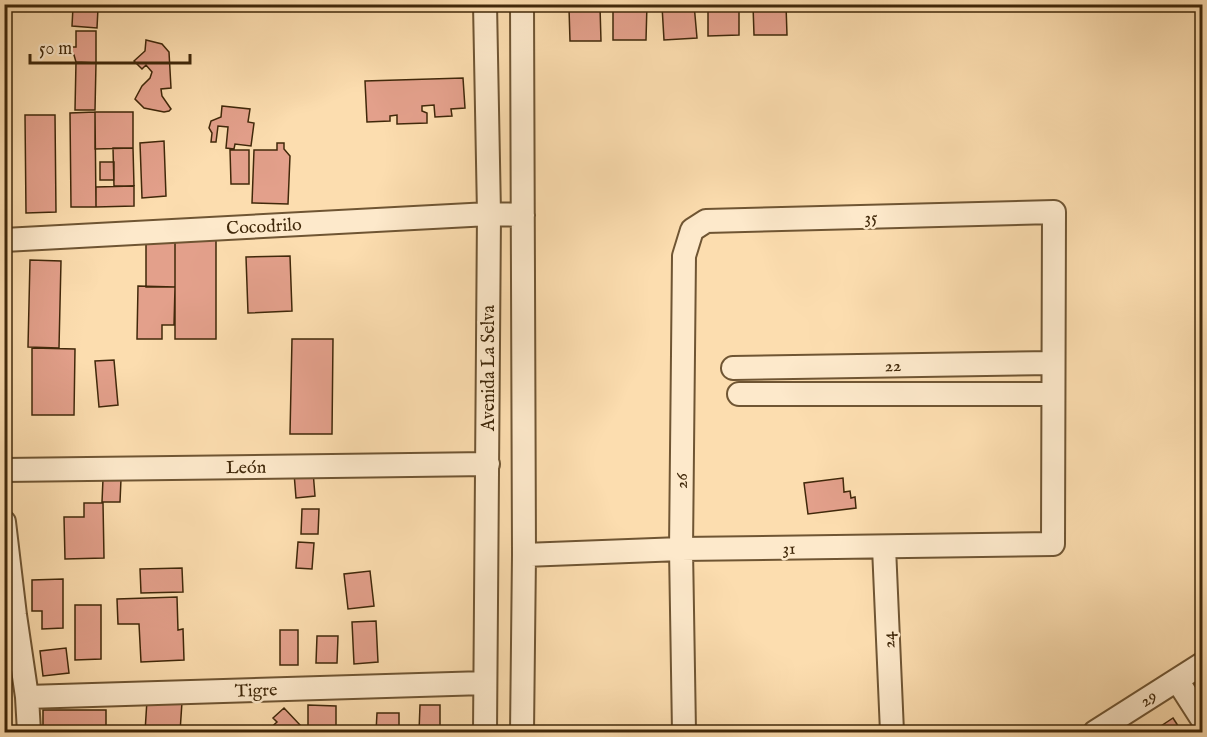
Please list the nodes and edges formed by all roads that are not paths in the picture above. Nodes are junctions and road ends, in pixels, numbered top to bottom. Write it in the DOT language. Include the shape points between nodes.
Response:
graph roads {
  1 [pos="485,4"];
  2 [pos="522,4"];
  3 [pos="489,214"];
  4 [pos="523,215"];
  5 [pos="692,230"];
  6 [pos="4,240"];
  7 [pos="1053,363"];
  8 [pos="733,368"];
  9 [pos="740,394"];
  10 [pos="1053,394"];
  11 [pos="488,464"];
  12 [pos="4,470"];
  13 [pos="4,522"];
  14 [pos="884,546"];
  15 [pos="681,549"];
  16 [pos="524,555"];
  17 [pos="10,616"];
  18 [pos="1203,664"];
  19 [pos="1177,680"];
  20 [pos="485,683"];
  21 [pos="27,698"];
  22 [pos="1203,719"];
  23 [pos="29,732"];
  24 [pos="485,732"];
  25 [pos="522,732"];
  26 [pos="684,732"];
  27 [pos="892,732"];
  28 [pos="1095,732"];
  1 -- 3 [label="street, Avenida La Selva"];
  2 -- 4 [label="street, Avenida La Selva"];
  3 -- 4 [label="street, Cocodrilo"];
  3 -- 6 [label="street, Cocodrilo"];
  3 -- 11 [label="street, Avenida La Selva"];
  4 -- 16 [label="street, Avenida La Selva"];
  5 -- 7 [label="street, 35" via="706,221 1054,212"];
  5 -- 15 [label="street, 26" via="684,256"];
  7 -- 8 [label="street, 22"];
  7 -- 10 [label="street"];
  9 -- 10 [label="street"];
  10 -- 14 [label="street, 31" via="1053,544"];
  11 -- 12 [label="street, León"];
  11 -- 20 [label="street, Avenida La Selva"];
  13 -- 17 [label="street"];
  14 -- 15 [label="street, 31"];
  14 -- 27 [label="street, 24"];
  15 -- 16 [label="street, 31"];
  15 -- 26 [label="street, 26"];
  16 -- 25 [label="street, Avenida La Selva"];
  17 -- 21 [label="street"];
  18 -- 19 [label="street, 29"];
  19 -- 22 [label="street"];
  19 -- 28 [label="street, 29"];
  20 -- 21 [label="street, Tigre"];
  20 -- 24 [label="street, Avenida La Selva"];
  21 -- 23 [label="street"];
}
